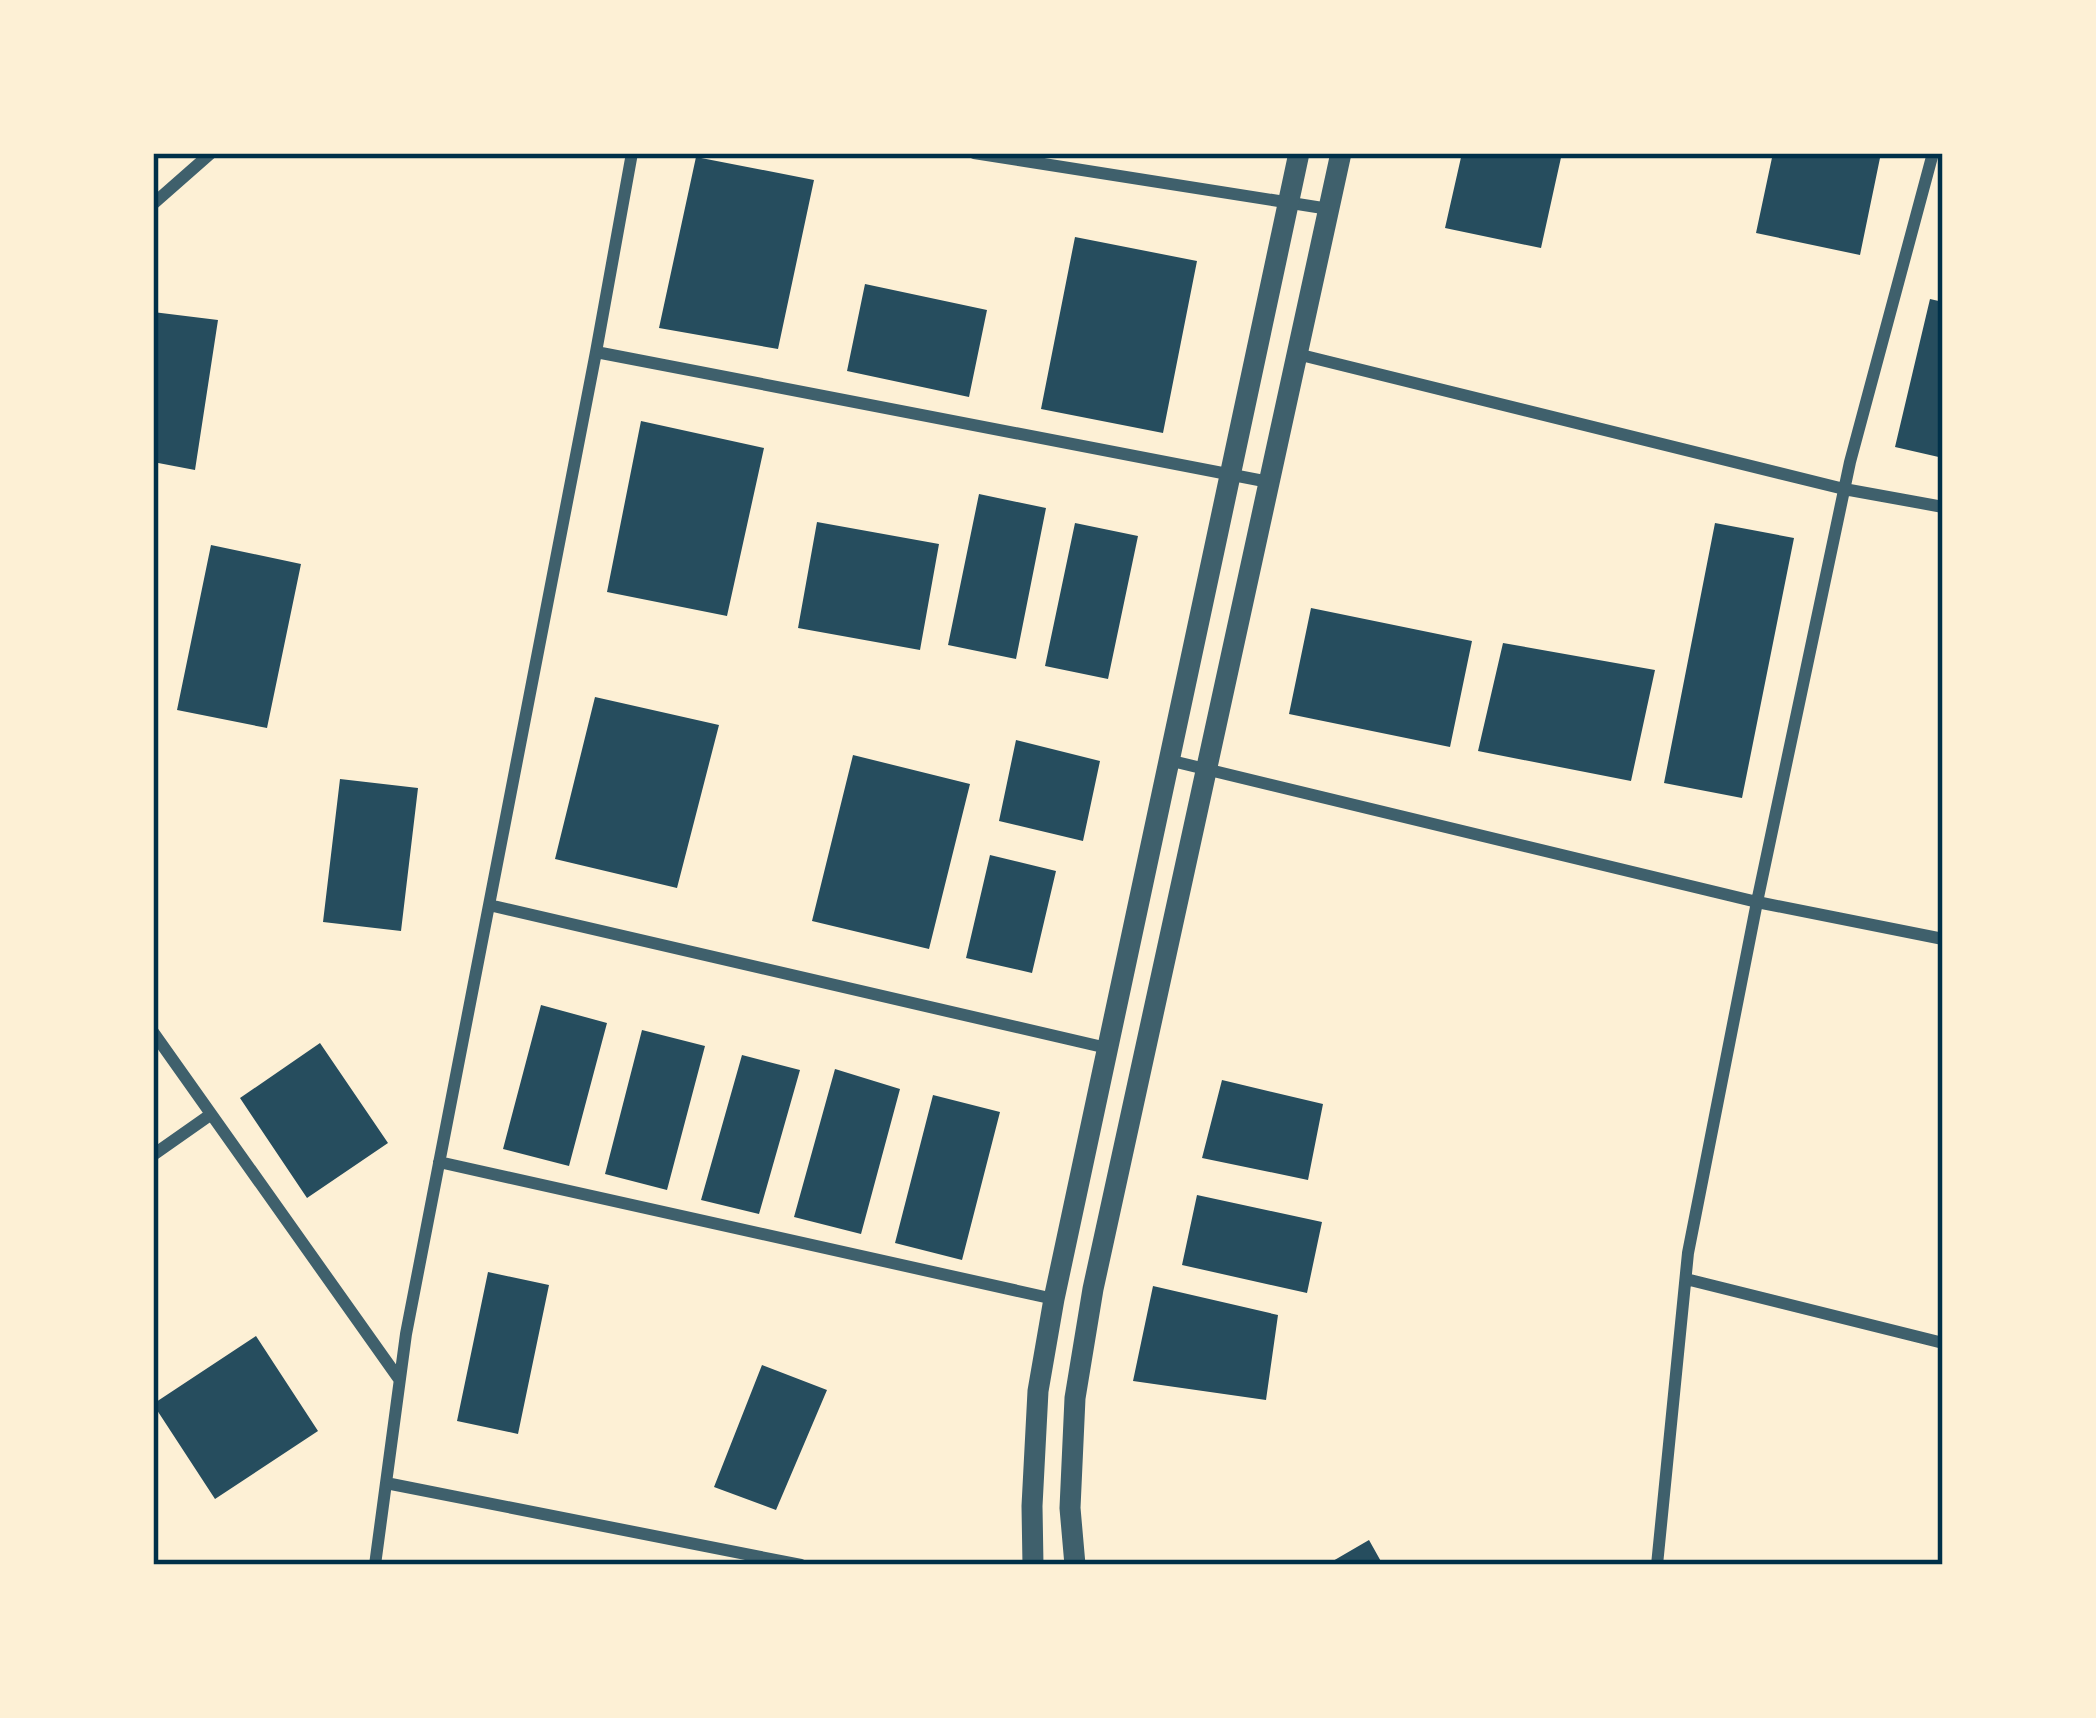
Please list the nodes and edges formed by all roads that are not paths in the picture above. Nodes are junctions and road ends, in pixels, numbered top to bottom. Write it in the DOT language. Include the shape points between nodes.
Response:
graph roads {
  1 [pos="211,153"];
  2 [pos="632,153"];
  3 [pos="974,153"];
  4 [pos="1298,153"];
  5 [pos="1341,153"];
  6 [pos="1933,153"];
  7 [pos="1288,202"];
  8 [pos="153,204"];
  9 [pos="1329,209"];
  10 [pos="596,352"];
  11 [pos="1297,354"];
  12 [pos="1230,476"];
  13 [pos="1269,482"];
  14 [pos="1844,490"];
  15 [pos="1943,507"];
  16 [pos="1168,760"];
  17 [pos="1206,769"];
  18 [pos="1756,902"];
  19 [pos="489,905"];
  20 [pos="1943,939"];
  21 [pos="153,1032"];
  22 [pos="1107,1048"];
  23 [pos="210,1115"];
  24 [pos="153,1155"];
  25 [pos="439,1162"];
  26 [pos="1686,1279"];
  27 [pos="1054,1299"];
  28 [pos="1943,1343"];
  29 [pos="399,1379"];
  30 [pos="386,1483"];
  31 [pos="375,1565"];
  32 [pos="801,1565"];
  33 [pos="1033,1565"];
  34 [pos="1075,1565"];
  35 [pos="1657,1565"];
  1 -- 8 [label="street"];
  2 -- 10 [label="street"];
  3 -- 7 [label="street"];
  4 -- 7 [label="street"];
  5 -- 9 [label="street"];
  6 -- 14 [label="street"];
  7 -- 9 [label="street"];
  7 -- 12 [label="street"];
  9 -- 11 [label="street"];
  10 -- 12 [label="street"];
  10 -- 19 [label="street"];
  11 -- 13 [label="street"];
  11 -- 14 [label="street"];
  12 -- 13 [label="street"];
  12 -- 16 [label="street"];
  13 -- 17 [label="street"];
  14 -- 15 [label="street"];
  14 -- 18 [label="street"];
  16 -- 17 [label="street"];
  16 -- 22 [label="street"];
  17 -- 18 [label="street"];
  17 -- 34 [label="street" via="1075,1397"];
  18 -- 20 [label="street"];
  18 -- 26 [label="street"];
  19 -- 22 [label="street"];
  19 -- 25 [label="street"];
  21 -- 23 [label="street"];
  22 -- 27 [label="street"];
  23 -- 24 [label="street"];
  23 -- 29 [label="street"];
  25 -- 27 [label="street"];
  25 -- 29 [label="street"];
  26 -- 28 [label="street"];
  26 -- 35 [label="street"];
  27 -- 33 [label="street" via="1038,1391"];
  29 -- 30 [label="street"];
  30 -- 31 [label="street"];
  30 -- 32 [label="street"];
}
